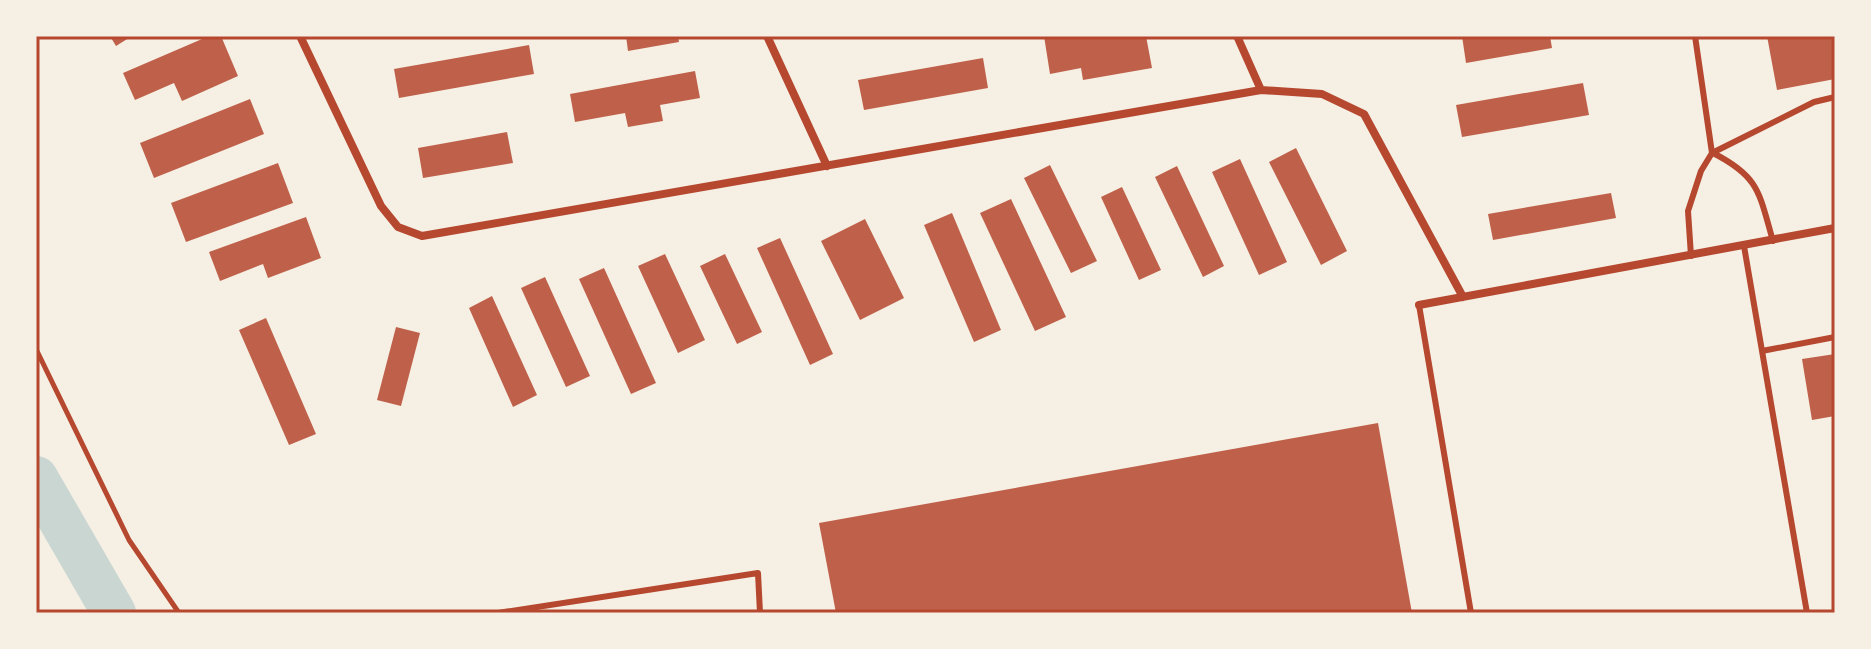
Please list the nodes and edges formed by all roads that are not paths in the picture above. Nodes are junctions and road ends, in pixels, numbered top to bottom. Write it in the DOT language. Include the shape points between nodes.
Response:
graph roads {
  1 [pos="300,36"];
  2 [pos="767,36"];
  3 [pos="1237,36"];
  4 [pos="1695,36"];
  5 [pos="1261,90"];
  6 [pos="1835,97"];
  7 [pos="1712,153"];
  8 [pos="827,166"];
  9 [pos="1835,228"];
  10 [pos="1773,241"];
  11 [pos="1744,246"];
  12 [pos="1691,256"];
  13 [pos="1463,297"];
  14 [pos="1419,305"];
  15 [pos="1835,337"];
  16 [pos="1762,351"];
  17 [pos="498,613"];
  18 [pos="760,613"];
  19 [pos="1471,613"];
  20 [pos="1807,613"];
  1 -- 8 [label="street" via="381,206 398,227 422,236"];
  2 -- 8 [label="street"];
  3 -- 5 [label="street"];
  4 -- 7 [label="lane"];
  5 -- 8 [label="street"];
  5 -- 13 [label="street" via="1322,94 1364,114"];
  6 -- 7 [label="lane"];
  7 -- 10 [label="lane" via="1738,166 1759,191"];
  7 -- 12 [label="lane" via="1688,211"];
  9 -- 10 [label="street"];
  10 -- 11 [label="street"];
  11 -- 12 [label="street"];
  11 -- 16 [label="lane"];
  12 -- 13 [label="street"];
  13 -- 14 [label="street"];
  14 -- 19 [label="lane"];
  15 -- 16 [label="lane"];
  16 -- 20 [label="lane"];
  17 -- 18 [label="lane" via="758,573"];
}
